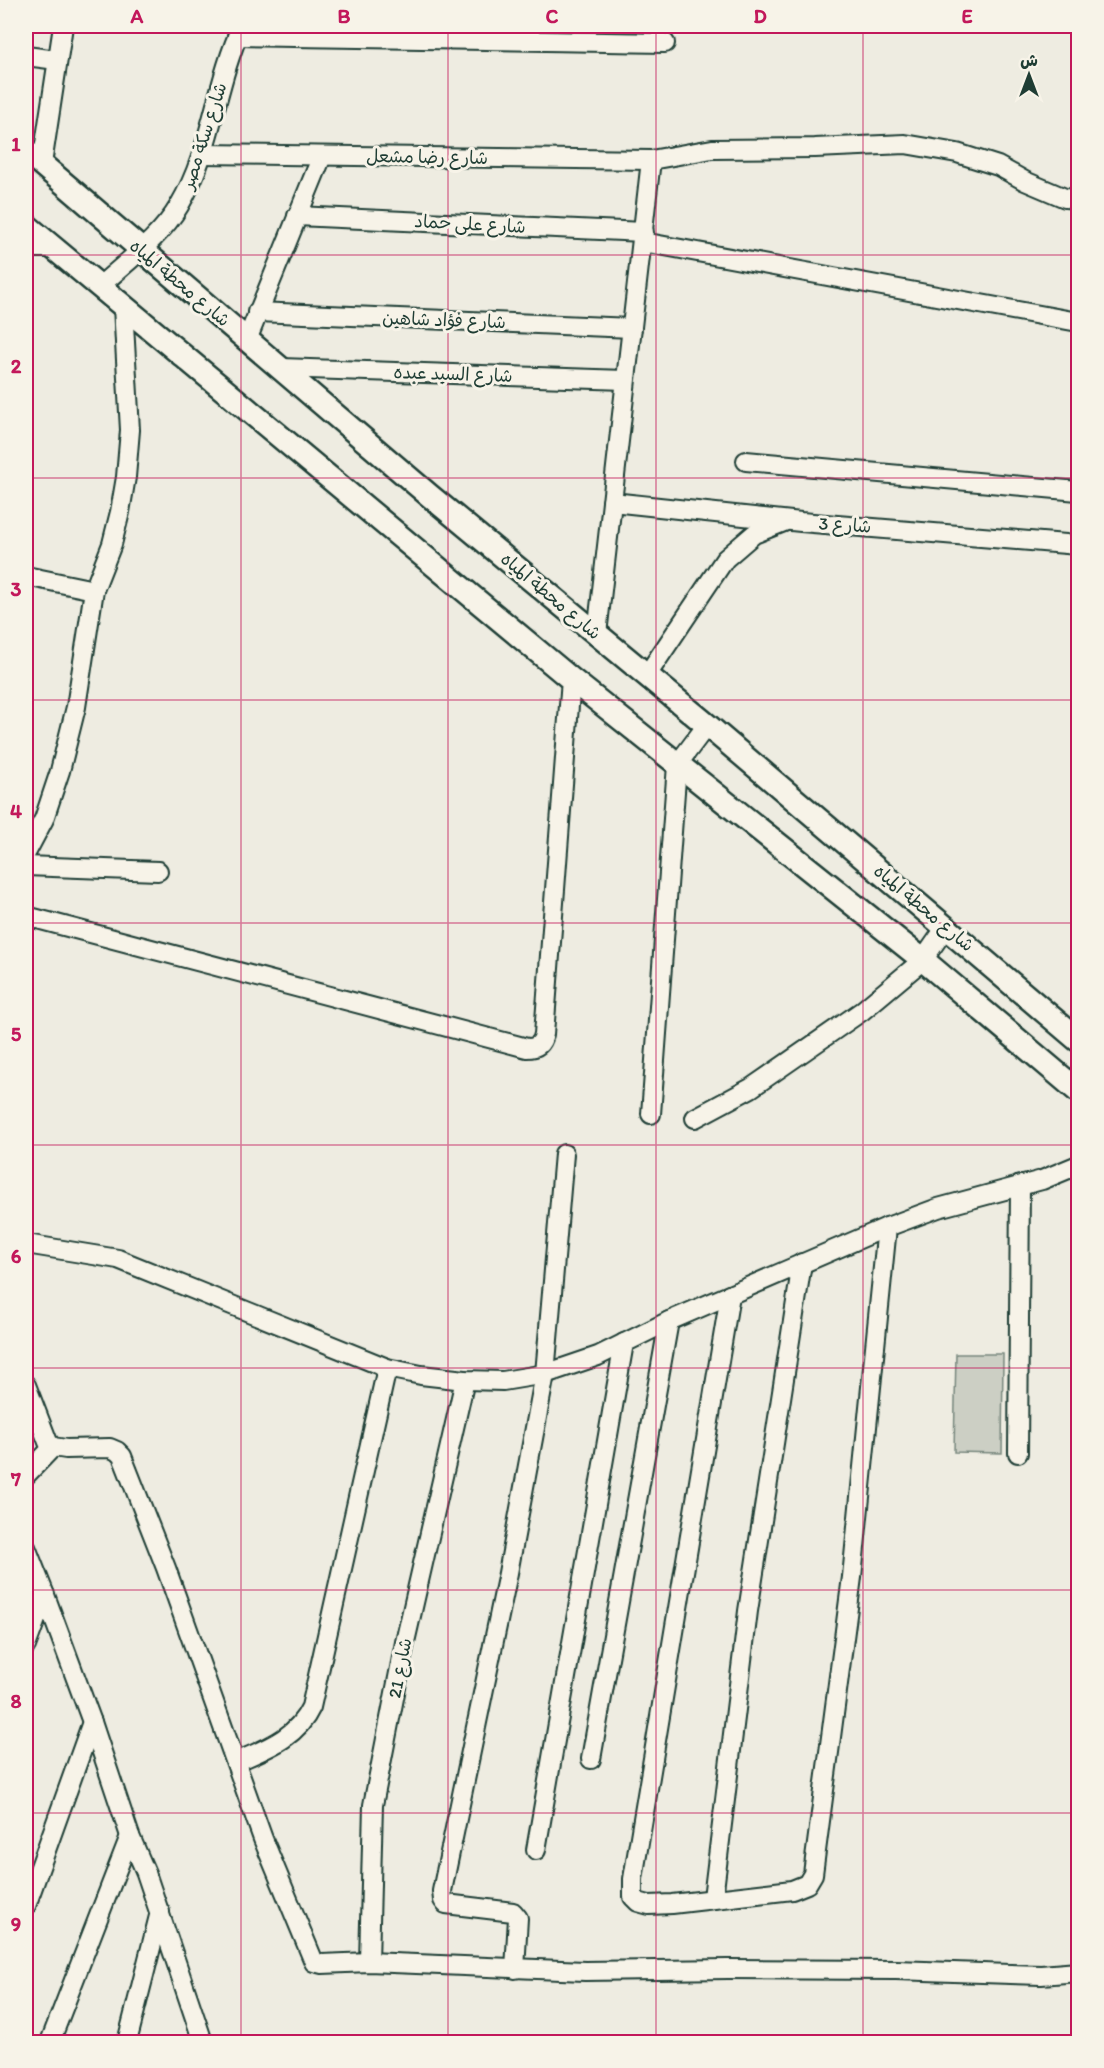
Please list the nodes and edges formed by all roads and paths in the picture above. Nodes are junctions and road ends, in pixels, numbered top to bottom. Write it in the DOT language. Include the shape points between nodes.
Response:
graph roads {
  1 [pos="63,26"];
  2 [pos="240,31"];
  3 [pos="665,43"];
  4 [pos="26,56"];
  5 [pos="57,60"];
  6 [pos="202,154"];
  7 [pos="322,156"];
  8 [pos="34,158"];
  9 [pos="651,160"];
  10 [pos="1078,199"];
  11 [pos="297,216"];
  12 [pos="26,225"];
  13 [pos="643,237"];
  14 [pos="26,248"];
  15 [pos="52,248"];
  16 [pos="140,249"];
  17 [pos="99,287"];
  18 [pos="123,307"];
  19 [pos="257,312"];
  20 [pos="1078,322"];
  21 [pos="632,328"];
  22 [pos="247,340"];
  23 [pos="281,369"];
  24 [pos="625,380"];
  25 [pos="746,461"];
  26 [pos="1078,491"];
  27 [pos="612,502"];
  28 [pos="801,522"];
  29 [pos="1078,545"];
  30 [pos="26,576"];
  31 [pos="94,590"];
  32 [pos="597,634"];
  33 [pos="647,675"];
  34 [pos="571,679"];
  35 [pos="706,725"];
  36 [pos="677,765"];
  37 [pos="26,852"];
  38 [pos="26,866"];
  39 [pos="158,872"];
  40 [pos="26,916"];
  41 [pos="946,927"];
  42 [pos="923,960"];
  43 [pos="1077,1039"];
  44 [pos="1049,1066"];
  45 [pos="1078,1091"];
  46 [pos="651,1114"];
  47 [pos="695,1118"];
  48 [pos="564,1154"];
  49 [pos="1078,1165"];
  50 [pos="1020,1185"];
  51 [pos="887,1227"];
  52 [pos="26,1244"];
  53 [pos="802,1263"];
  54 [pos="730,1295"];
  55 [pos="669,1321"];
  56 [pos="624,1343"];
  57 [pos="387,1368"];
  58 [pos="545,1374"];
  59 [pos="465,1380"];
  60 [pos="26,1385"];
  61 [pos="53,1447"];
  62 [pos="1018,1453"];
  63 [pos="26,1475"];
  64 [pos="26,1547"];
  65 [pos="45,1595"];
  66 [pos="26,1646"];
  67 [pos="92,1722"];
  68 [pos="591,1759"];
  69 [pos="236,1762"];
  70 [pos="130,1836"];
  71 [pos="536,1850"];
  72 [pos="713,1898"];
  73 [pos="26,1906"];
  74 [pos="160,1912"];
  75 [pos="369,1962"];
  76 [pos="515,1969"];
  77 [pos="1078,1972"];
  78 [pos="50,2043"];
  79 [pos="127,2043"];
  80 [pos="203,2043"];
  1 -- 5 [label="street"];
  2 -- 3 [label="street"];
  2 -- 6 [label="street, شارع سكة مصر"];
  4 -- 5 [label="street"];
  5 -- 8 [label="street"];
  6 -- 7 [label="street, شارع رضا مشعل"];
  6 -- 16 [label="street, شارع سكة مصر" via="178,208"];
  7 -- 9 [label="street, شارع رضا مشعل"];
  7 -- 11 [label="street"];
  8 -- 16 [label="street, شارع محطة المياه"];
  9 -- 10 [label="street, شارع رضا مشعل" via="712,149 905,144 957,153 1065,198"];
  9 -- 13 [label="street"];
  11 -- 13 [label="street, شارع على حماد"];
  11 -- 19 [label="street"];
  12 -- 15 [label="street"];
  13 -- 20 [label="street, شارع على حماد"];
  13 -- 21 [label="street"];
  14 -- 15 [label="street"];
  15 -- 17 [label="street"];
  16 -- 17 [label="street, شارع سكة مصر"];
  16 -- 22 [label="street, شارع محطة المياه"];
  17 -- 18 [label="street"];
  18 -- 31 [label="street" via="130,430 126,477 112,544"];
  18 -- 34 [label="street"];
  19 -- 21 [label="street, شارع فؤاد شاهين"];
  19 -- 22 [label="street"];
  21 -- 24 [label="street"];
  22 -- 23 [label="street, شارع محطة المياه"];
  23 -- 24 [label="street, شارع السيد عبده"];
  23 -- 32 [label="street, شارع محطة المياه"];
  24 -- 27 [label="street"];
  25 -- 26 [label="street"];
  27 -- 28 [label="street, شارع 3"];
  27 -- 32 [label="street"];
  28 -- 29 [label="street, شارع 3"];
  28 -- 33 [label="street" via="778,524 754,534 725,559"];
  30 -- 31 [label="street"];
  31 -- 37 [label="street" via="76,707 60,771 44,819"];
  32 -- 33 [label="street, شارع محطة المياه"];
  33 -- 35 [label="street, شارع محطة المياه"];
  34 -- 36 [label="street"];
  34 -- 40 [label="street" via="544,1034 533,1048"];
  35 -- 36 [label="street"];
  35 -- 41 [label="street, شارع محطة المياه"];
  36 -- 42 [label="street"];
  36 -- 46 [label="street"];
  38 -- 39 [label="street"];
  41 -- 42 [label="street"];
  41 -- 43 [label="street, شارع محطة المياه"];
  42 -- 44 [label="street"];
  42 -- 47 [label="street" via="862,1011 803,1052 751,1088"];
  43 -- 44 [label="street"];
  44 -- 45 [label="street"];
  48 -- 58 [label="street"];
  49 -- 50 [label="street"];
  50 -- 51 [label="street"];
  50 -- 62 [label="street"];
  51 -- 53 [label="street"];
  51 -- 72 [label="street" via="852,1577 814,1869 803,1887"];
  52 -- 57 [label="street" via="118,1259"];
  53 -- 54 [label="street"];
  53 -- 72 [label="street" via="748,1611"];
  54 -- 55 [label="street"];
  54 -- 72 [label="street" via="632,1887 633,1897 649,1905"];
  55 -- 56 [label="street"];
  55 -- 68 [label="street"];
  56 -- 58 [label="street"];
  56 -- 71 [label="street"];
  57 -- 59 [label="street"];
  57 -- 69 [label="street" via="310,1707 296,1731"];
  58 -- 59 [label="street" via="503,1381"];
  58 -- 76 [label="street" via="442,1892 446,1904 516,1914"];
  59 -- 75 [label="street, شارع 21" via="405,1642 373,1805"];
  60 -- 61 [label="street"];
  61 -- 63 [label="street"];
  61 -- 69 [label="street" via="110,1448 122,1456"];
  64 -- 65 [label="street"];
  65 -- 66 [label="street"];
  65 -- 67 [label="street"];
  67 -- 70 [label="street"];
  67 -- 73 [label="street"];
  69 -- 75 [label="street" via="314,1962"];
  70 -- 74 [label="street"];
  70 -- 78 [label="street"];
  74 -- 79 [label="street"];
  74 -- 80 [label="street"];
  75 -- 76 [label="street"];
  76 -- 77 [label="street" via="814,1969 1041,1975"];
}
